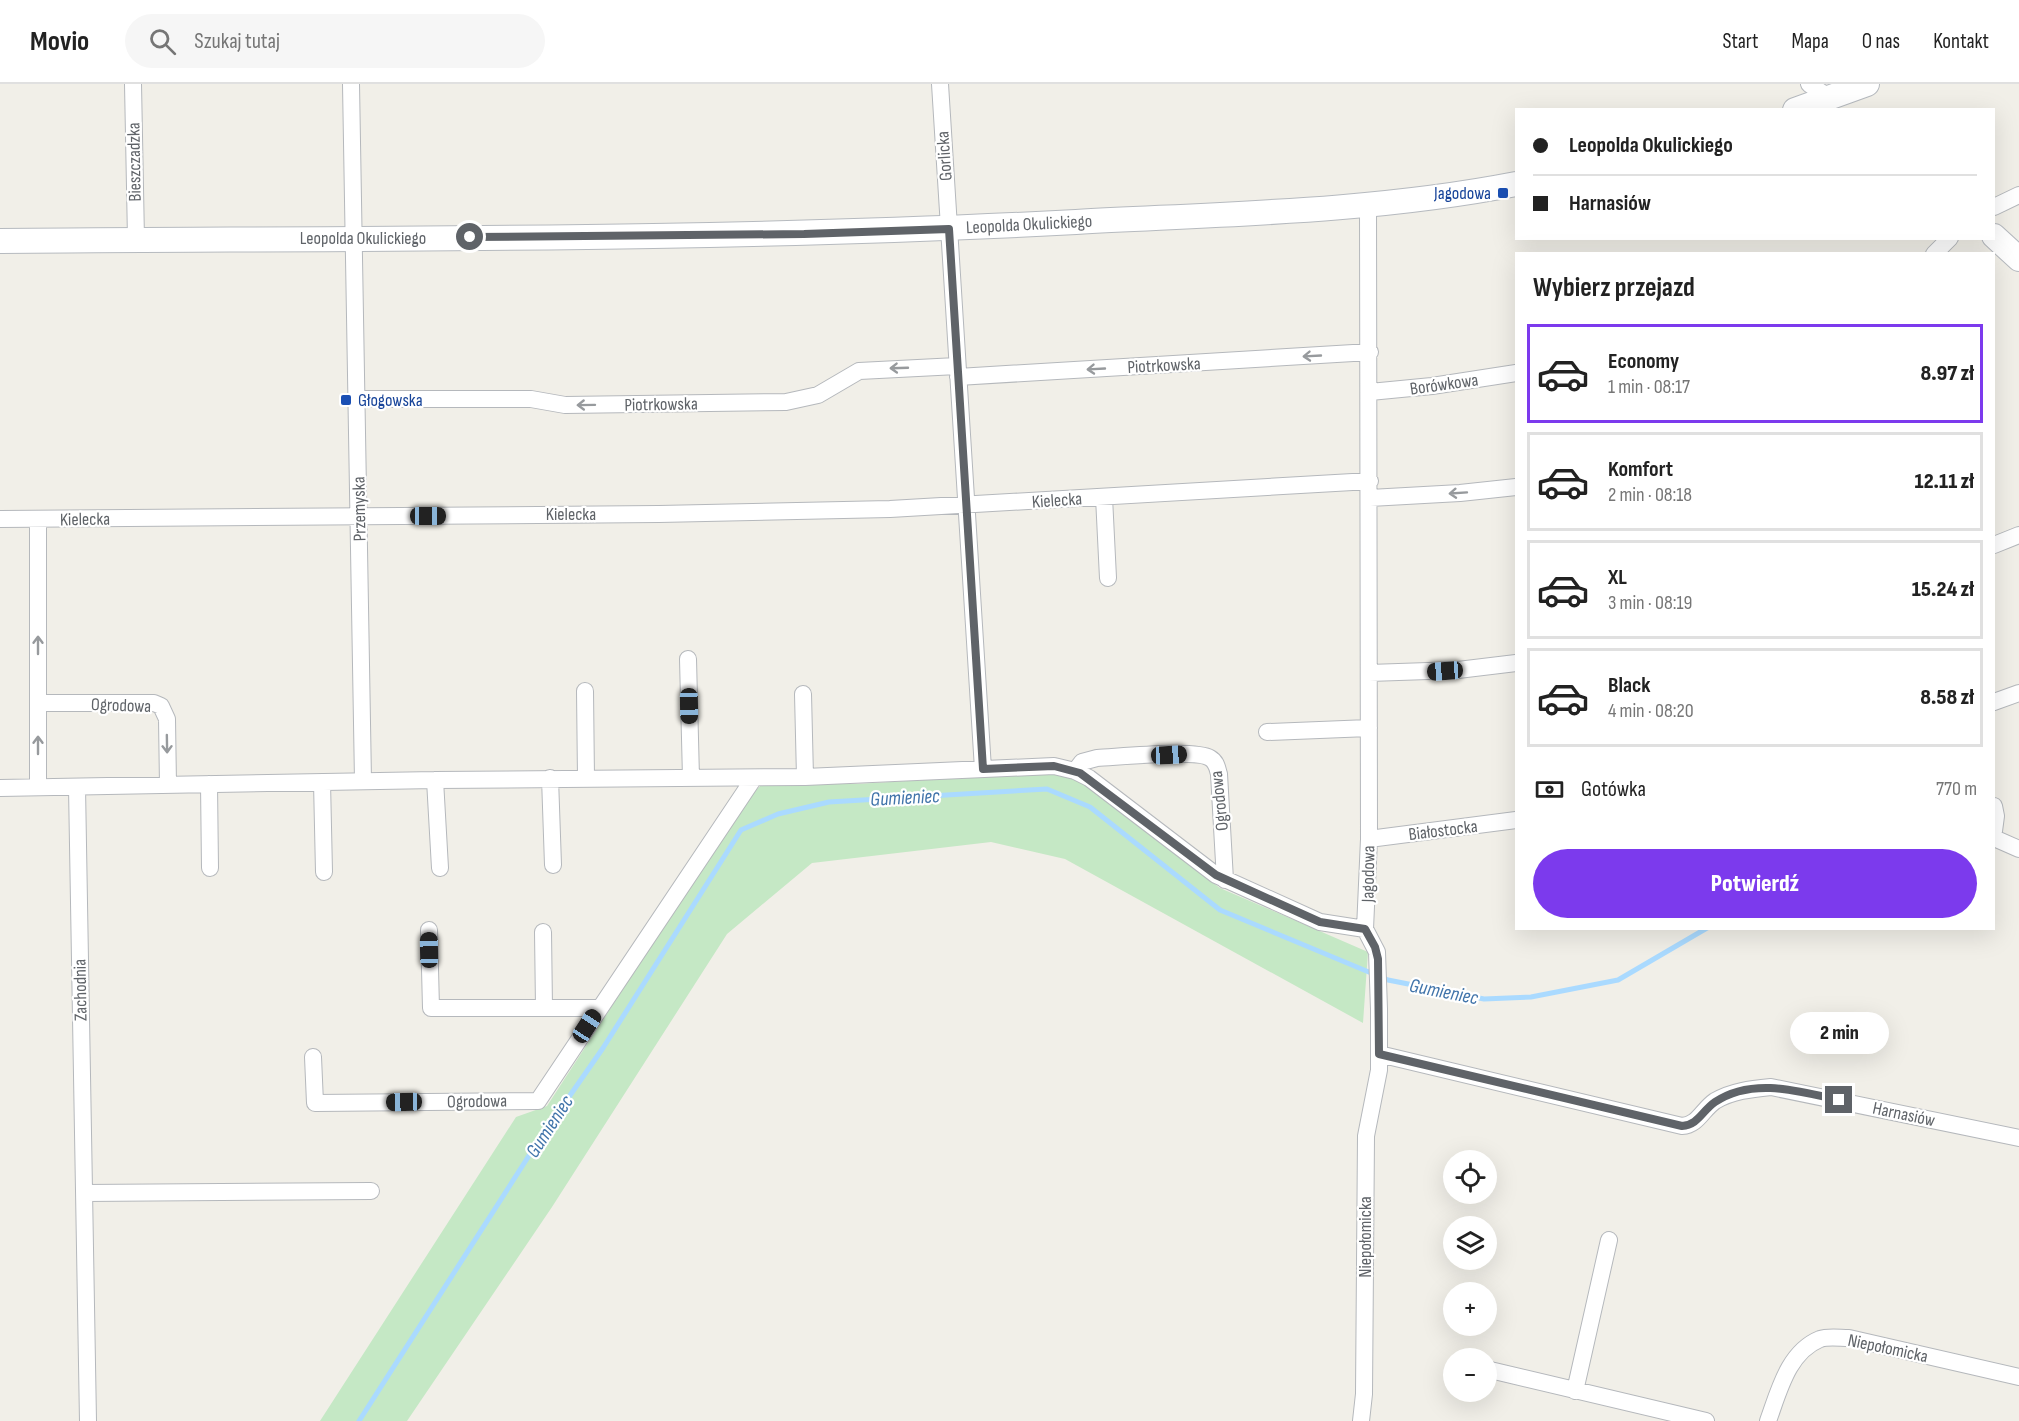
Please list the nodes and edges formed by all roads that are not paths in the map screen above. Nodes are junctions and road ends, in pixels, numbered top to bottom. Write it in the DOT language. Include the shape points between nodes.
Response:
graph roads {
  1 [pos="133,84"];
  2 [pos="351,84"];
  3 [pos="940,84"];
  4 [pos="1809,84"];
  5 [pos="1867,84"];
  6 [pos="1830,98"];
  7 [pos="1801,108"];
  8 [pos="1848,108"];
  9 [pos="1515,184"];
  10 [pos="2019,195"];
  11 [pos="1368,203"];
  12 [pos="1995,207"];
  13 [pos="949,229"];
  14 [pos="1995,237"];
  15 [pos="354,238"];
  16 [pos="136,239"];
  17 [pos="1948,240"];
  18 [pos="0,241"];
  19 [pos="1936,252"];
  20 [pos="2019,259"];
  21 [pos="1370,352"];
  22 [pos="958,371"];
  23 [pos="1515,373"];
  24 [pos="1370,392"];
  25 [pos="358,399"];
  26 [pos="1515,487"];
  27 [pos="1370,489"];
  28 [pos="1104,497"];
  29 [pos="967,506"];
  30 [pos="359,516"];
  31 [pos="0,519"];
  32 [pos="38,519"];
  33 [pos="2019,534"];
  34 [pos="1995,545"];
  35 [pos="1108,578"];
  36 [pos="688,659"];
  37 [pos="1515,663"];
  38 [pos="1369,673"];
  39 [pos="585,691"];
  40 [pos="2019,693"];
  41 [pos="803,694"];
  42 [pos="1995,702"];
  43 [pos="38,703"];
  44 [pos="1369,728"];
  45 [pos="1267,732"];
  46 [pos="983,769"];
  47 [pos="1075,771"];
  48 [pos="805,777"];
  49 [pos="550,778"];
  50 [pos="586,778"];
  51 [pos="691,778"];
  52 [pos="754,778"];
  53 [pos="435,780"];
  54 [pos="363,781"];
  55 [pos="322,782"];
  56 [pos="209,784"];
  57 [pos="168,785"];
  58 [pos="77,787"];
  59 [pos="0,788"];
  60 [pos="38,788"];
  61 [pos="1515,820"];
  62 [pos="1995,838"];
  63 [pos="1369,839"];
  64 [pos="2019,849"];
  65 [pos="553,866"];
  66 [pos="210,868"];
  67 [pos="440,868"];
  68 [pos="324,872"];
  69 [pos="1225,880"];
  70 [pos="1365,929"];
  71 [pos="429,930"];
  72 [pos="543,932"];
  73 [pos="544,1008"];
  74 [pos="599,1008"];
  75 [pos="1379,1054"];
  76 [pos="313,1057"];
  77 [pos="2019,1138"];
  78 [pos="371,1191"];
  79 [pos="84,1193"];
  80 [pos="1608,1240"];
  81 [pos="1497,1372"];
  82 [pos="2019,1377"];
  83 [pos="1575,1391"];
  84 [pos="88,1421"];
  85 [pos="1361,1421"];
  86 [pos="1706,1421"];
  87 [pos="1768,1421"];
  1 -- 16 [label="street, Bieszczadzka"];
  2 -- 15 [label="street"];
  3 -- 13 [label="street, Gorlicka"];
  4 -- 6 [label="street"];
  5 -- 6 [label="street"];
  6 -- 7 [label="street"];
  6 -- 8 [label="street"];
  9 -- 11 [label="street, Leopolda Okulickiego"];
  10 -- 12 [label="street"];
  11 -- 13 [label="street, Leopolda Okulickiego"];
  11 -- 21 [label="street, Jagodowa"];
  13 -- 15 [label="street, Leopolda Okulickiego"];
  13 -- 22 [label="street, Gorlicka"];
  14 -- 20 [label="street"];
  15 -- 16 [label="street, Leopolda Okulickiego"];
  15 -- 25 [label="street, Przemyska"];
  16 -- 18 [label="street, Leopolda Okulickiego"];
  17 -- 19 [label="street"];
  21 -- 22 [label="street, Piotrkowska, one-way"];
  21 -- 24 [label="street, Jagodowa"];
  22 -- 25 [label="street, Piotrkowska, one-way" via="860,371 818,395 786,402 565,405 531,399"];
  22 -- 29 [label="street, Gorlicka"];
  23 -- 24 [label="street, Borówkowa"];
  24 -- 27 [label="street, Jagodowa"];
  25 -- 30 [label="street, Przemyska"];
  26 -- 27 [label="street, one-way" via="1460,493"];
  27 -- 28 [label="street, Kielecka"];
  27 -- 38 [label="street, Jagodowa"];
  28 -- 29 [label="street, Kielecka"];
  28 -- 35 [label="street, Kielecka"];
  29 -- 30 [label="street, Kielecka"];
  29 -- 46 [label="street, Gorlicka"];
  30 -- 32 [label="street, Kielecka"];
  30 -- 54 [label="street, Przemyska"];
  31 -- 32 [label="street, Kielecka"];
  43 -- 32 [label="street, Kielecka, one-way"];
  33 -- 34 [label="street"];
  36 -- 51 [label="street"];
  37 -- 38 [label="street" via="1458,670"];
  38 -- 44 [label="street, Jagodowa"];
  39 -- 50 [label="street"];
  40 -- 42 [label="street"];
  41 -- 48 [label="street"];
  43 -- 57 [label="street, Ogrodowa, one-way" via="161,706 167,719"];
  60 -- 43 [label="street, Kielecka, one-way"];
  44 -- 45 [label="street"];
  44 -- 63 [label="street, Jagodowa"];
  46 -- 47 [label="street" via="1054,766"];
  46 -- 48 [label="street"];
  47 -- 69 [label="street"];
  47 -- 69 [label="street, Ogrodowa" via="1082,762 1097,758 1193,754 1209,757 1219,774"];
  48 -- 52 [label="street"];
  49 -- 50 [label="street"];
  49 -- 53 [label="street"];
  49 -- 65 [label="street"];
  50 -- 51 [label="street"];
  51 -- 52 [label="street"];
  52 -- 74 [label="street, Ogrodowa"];
  53 -- 54 [label="street"];
  53 -- 67 [label="street"];
  54 -- 55 [label="street"];
  55 -- 56 [label="street"];
  55 -- 68 [label="street"];
  56 -- 57 [label="street"];
  56 -- 66 [label="street"];
  57 -- 58 [label="street"];
  58 -- 60 [label="street"];
  58 -- 79 [label="street, Zachodnia"];
  59 -- 60 [label="street"];
  61 -- 63 [label="street, Białostocka"];
  62 -- 64 [label="street"];
  63 -- 70 [label="street, Jagodowa"];
  69 -- 70 [label="street" via="1320,922"];
  70 -- 75 [label="street, Jagodowa" via="1375,947 1379,975"];
  71 -- 73 [label="street" via="431,1008"];
  72 -- 73 [label="street"];
  73 -- 74 [label="street"];
  74 -- 76 [label="street, Ogrodowa" via="538,1101 315,1103"];
  75 -- 77 [label="street, Harnasiów" via="1682,1126 1695,1123 1708,1107 1724,1097 1771,1087"];
  75 -- 85 [label="street, Niepołomicka" via="1365,1136"];
  78 -- 79 [label="street"];
  79 -- 84 [label="street, Zachodnia"];
  80 -- 83 [label="street"];
  81 -- 83 [label="street"];
  82 -- 87 [label="street, Niepołomicka" via="1849,1338 1822,1338 1801,1350 1783,1379"];
  83 -- 86 [label="street"];
}
